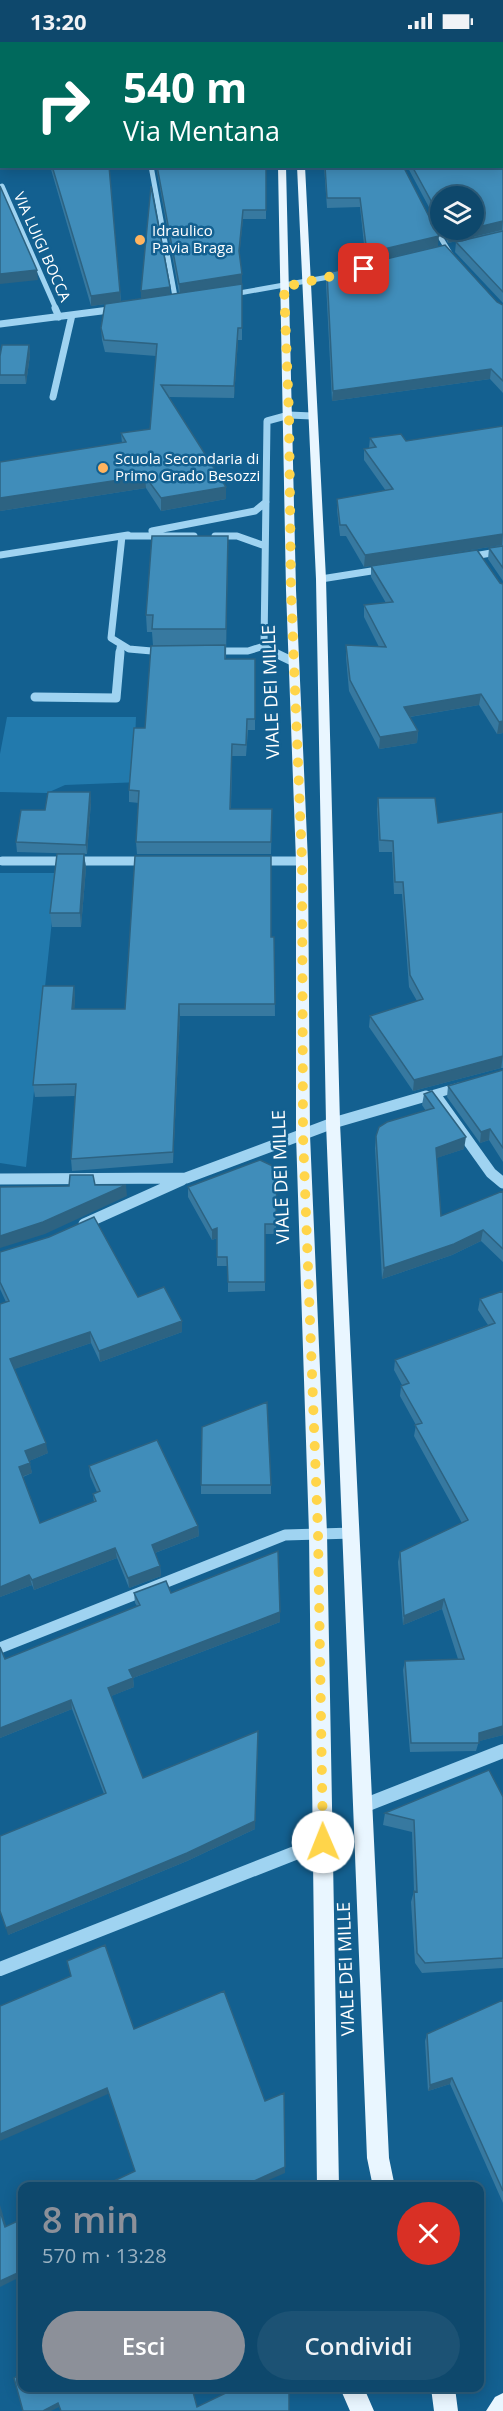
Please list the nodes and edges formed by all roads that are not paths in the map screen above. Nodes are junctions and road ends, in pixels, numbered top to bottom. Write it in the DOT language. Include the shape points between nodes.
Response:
graph roads {
  1 [pos="151,168"];
  2 [pos="282,168"];
  3 [pos="301,168"];
  4 [pos="2,186"];
  5 [pos="429,218"];
  6 [pos="457,246"];
  7 [pos="445,248"];
  8 [pos="434,251"];
  9 [pos="459,264"];
  10 [pos="345,273"];
  11 [pos="304,284"];
  12 [pos="284,287"];
  13 [pos="222,295"];
  14 [pos="188,300"];
  15 [pos="176,302"];
  16 [pos="165,303"];
  17 [pos="130,308"];
  18 [pos="72,315"];
  19 [pos="59,317"];
  20 [pos="0,324"];
  21 [pos="53,397"];
  22 [pos="289,415"];
  23 [pos="312,416"];
  24 [pos="266,502"];
  25 [pos="122,536"];
  26 [pos="266,546"];
  27 [pos="503,551"];
  28 [pos="0,555"];
  29 [pos="478,555"];
  30 [pos="455,559"];
  31 [pos="484,564"];
  32 [pos="397,567"];
  33 [pos="321,579"];
  34 [pos="264,646"];
  35 [pos="120,648"];
  36 [pos="203,651"];
  37 [pos="170,652"];
  38 [pos="294,662"];
  39 [pos="35,698"];
  40 [pos="2,861"];
  41 [pos="158,861"];
  42 [pos="242,861"];
  43 [pos="302,861"];
  44 [pos="469,1084"];
  45 [pos="435,1095"];
  46 [pos="333,1123"];
  47 [pos="303,1135"];
  48 [pos="186,1178"];
  49 [pos="0,1179"];
  50 [pos="503,1183"];
  51 [pos="69,1231"];
  52 [pos="318,1533"];
  53 [pos="352,1533"];
  54 [pos="0,1648"];
  55 [pos="503,1751"];
  56 [pos="363,1806"];
  57 [pos="323,1842"];
  58 [pos="0,1969"];
  59 [pos="328,2182"];
  60 [pos="383,2182"];
  61 [pos="354,2392"];
  62 [pos="444,2392"];
  63 [pos="503,2405"];
  64 [pos="362,2411"];
  65 [pos="446,2411"];
  66 [pos="498,2411"];
  1 -- 15 [label="street"];
  2 -- 12 [label="main road, VIALE DEI MILLE"];
  3 -- 11 [label="main road, VIALE DEI MILLE"];
  4 -- 19 [label="street, VIA LUIGI BOCCA"];
  5 -- 7 [label="street"];
  6 -- 7 [label="street"];
  7 -- 8 [label="street"];
  7 -- 9 [label="street"];
  10 -- 11 [label="street"];
  11 -- 12 [label="street"];
  11 -- 23 [label="main road, VIALE DEI MILLE"];
  12 -- 13 [label="street"];
  12 -- 22 [label="main road, VIALE DEI MILLE"];
  14 -- 15 [label="street"];
  15 -- 16 [label="street"];
  17 -- 18 [label="street"];
  18 -- 19 [label="street"];
  18 -- 21 [label="street"];
  19 -- 20 [label="street"];
  22 -- 23 [label="street"];
  22 -- 24 [label="street" via="267,421"];
  22 -- 38 [label="main road, VIALE DEI MILLE"];
  23 -- 33 [label="main road, VIALE DEI MILLE"];
  24 -- 25 [label="street" via="255,512"];
  24 -- 26 [label="street"];
  25 -- 26 [label="street" via="237,536"];
  25 -- 28 [label="street"];
  25 -- 35 [label="street" via="111,638"];
  26 -- 34 [label="street"];
  27 -- 29 [label="street"];
  29 -- 30 [label="street"];
  29 -- 31 [label="street"];
  32 -- 33 [label="street"];
  33 -- 46 [label="main road, VIALE DEI MILLE"];
  34 -- 36 [label="street" via="248,651"];
  34 -- 38 [label="street"];
  35 -- 37 [label="street"];
  35 -- 39 [label="street" via="116,698"];
  38 -- 43 [label="main road, VIALE DEI MILLE"];
  40 -- 41 [label="street"];
  42 -- 43 [label="street"];
  43 -- 47 [label="main road, VIALE DEI MILLE"];
  44 -- 45 [label="street"];
  45 -- 46 [label="street"];
  45 -- 50 [label="street" via="491,1173"];
  46 -- 47 [label="street"];
  46 -- 53 [label="main road, VIALE DEI MILLE"];
  47 -- 48 [label="street"];
  47 -- 52 [label="main road, VIALE DEI MILLE"];
  48 -- 49 [label="street"];
  48 -- 51 [label="street"];
  52 -- 53 [label="street"];
  52 -- 54 [label="street" via="285,1535"];
  52 -- 57 [label="main road, VIALE DEI MILLE"];
  53 -- 56 [label="main road, VIALE DEI MILLE"];
  55 -- 56 [label="street"];
  56 -- 60 [label="main road, VIALE DEI MILLE" via="378,2158"];
  57 -- 58 [label="street"];
  57 -- 59 [label="main road, VIALE DEI MILLE"];
  61 -- 64 [label="main road"];
  62 -- 65 [label="main road"];
  63 -- 66 [label="main road"];
}
